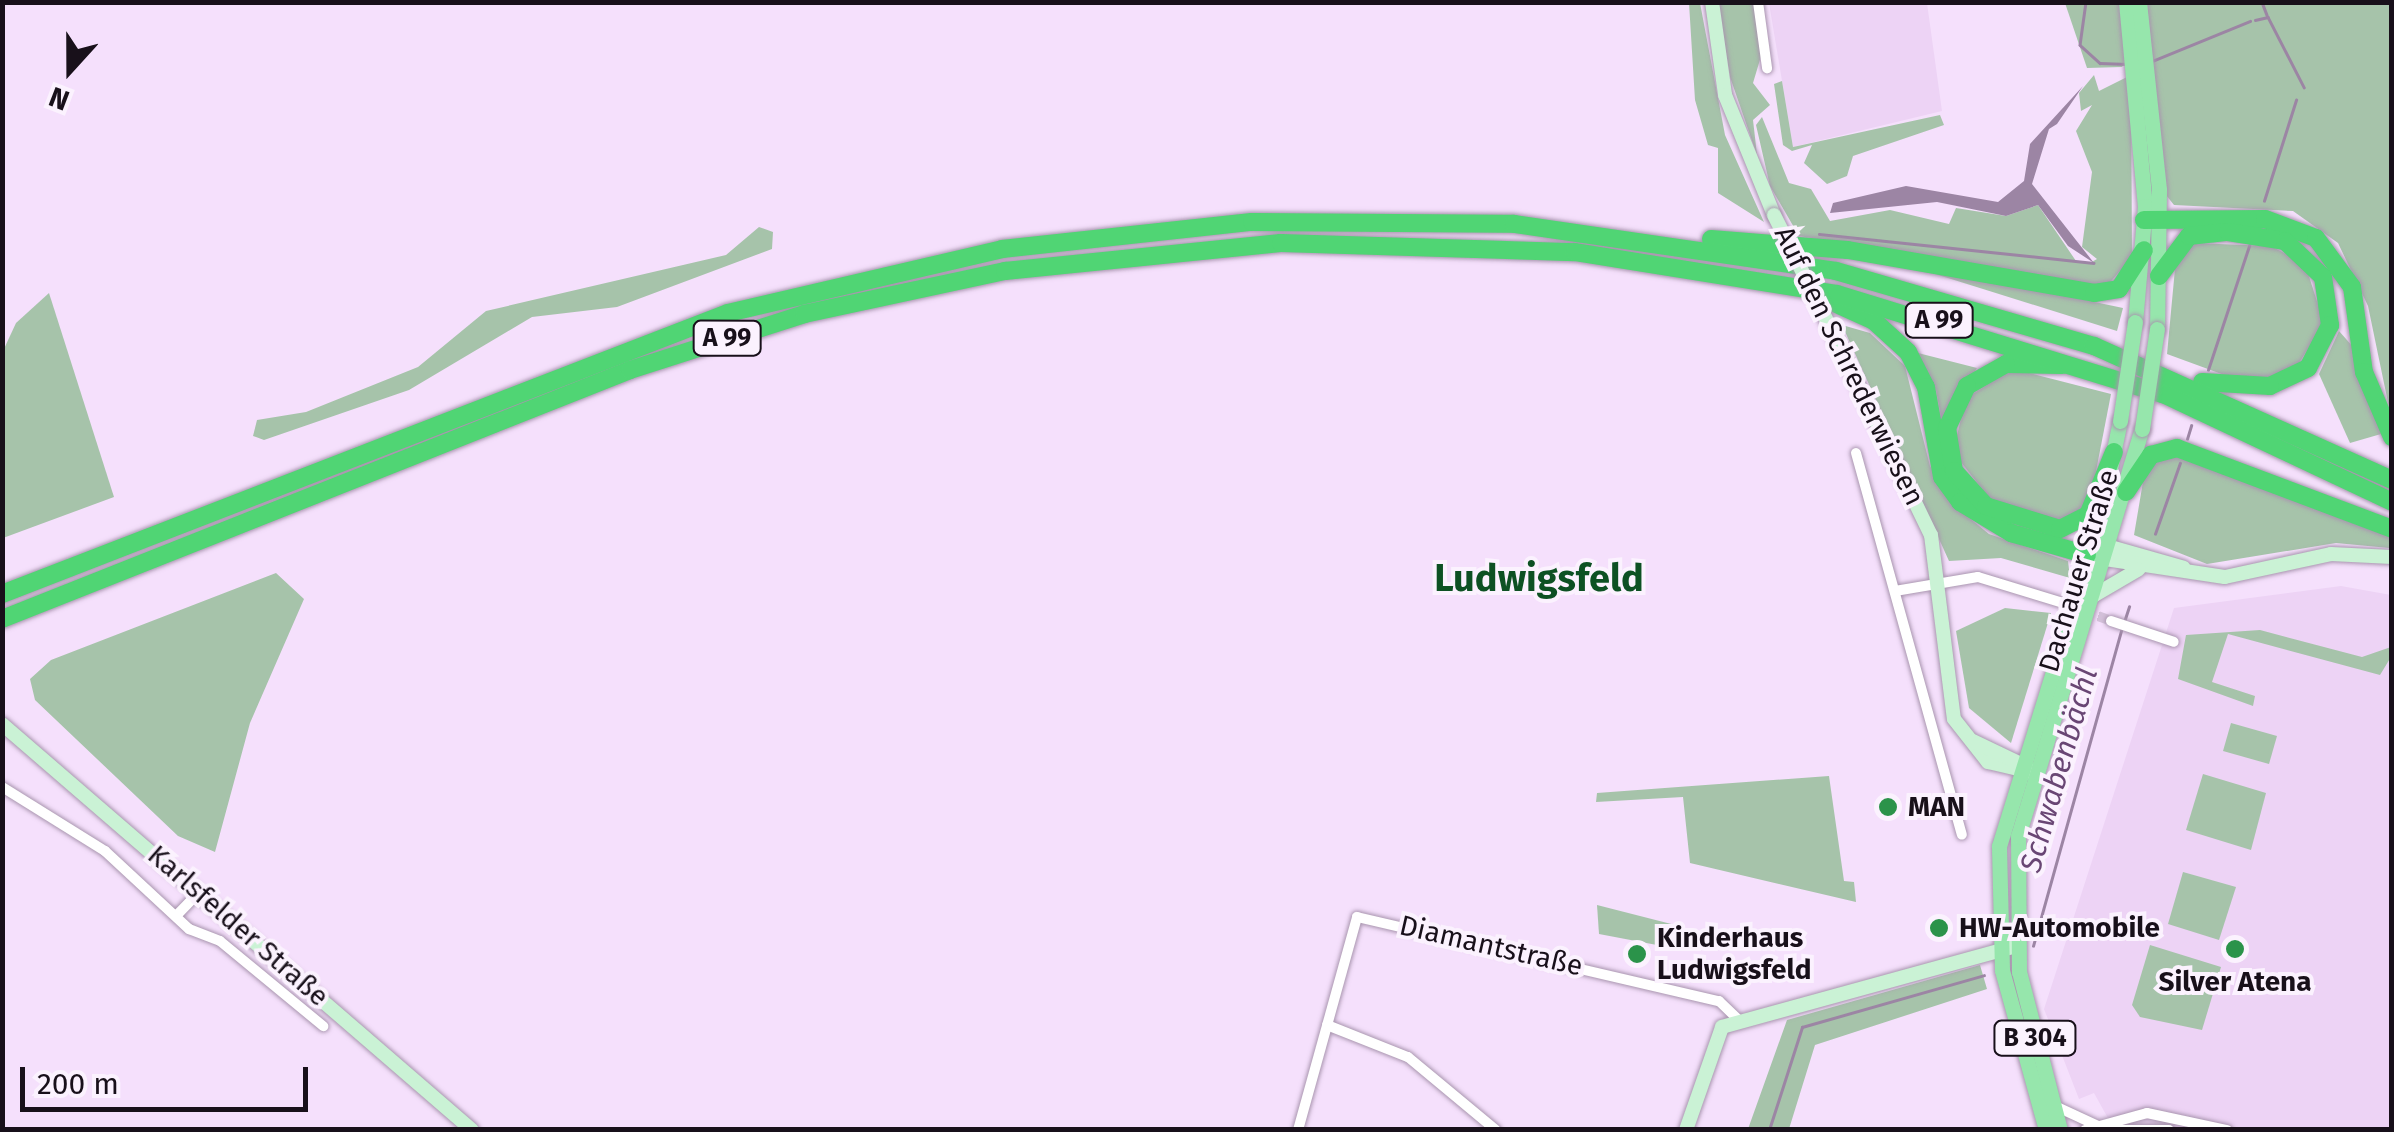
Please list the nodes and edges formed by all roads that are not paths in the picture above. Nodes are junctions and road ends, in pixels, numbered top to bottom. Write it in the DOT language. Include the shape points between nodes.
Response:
graph roads {
  1 [pos="1712,2"];
  2 [pos="1758,2"];
  3 [pos="2126,2"];
  4 [pos="2139,2"];
  5 [pos="2141,55"];
  6 [pos="1767,68"];
  7 [pos="2152,220"];
  8 [pos="1645,238"];
  9 [pos="2144,250"];
  10 [pos="2159,276"];
  11 [pos="1788,284"];
  12 [pos="2088,367"];
  13 [pos="2182,380"];
  14 [pos="2392,437"];
  15 [pos="2114,452"];
  16 [pos="1856,453"];
  17 [pos="2392,480"];
  18 [pos="2126,492"];
  19 [pos="2392,502"];
  20 [pos="2392,529"];
  21 [pos="2111,543"];
  22 [pos="2094,555"];
  23 [pos="2392,557"];
  24 [pos="2144,568"];
  25 [pos="2208,576"];
  26 [pos="1942,580"];
  27 [pos="1895,591"];
  28 [pos="2,594"];
  29 [pos="2094,596"];
  30 [pos="2063,603"];
  31 [pos="2,619"];
  32 [pos="2111,621"];
  33 [pos="2174,642"];
  34 [pos="2,724"];
  35 [pos="2016,767"];
  36 [pos="2034,772"];
  37 [pos="2,787"];
  38 [pos="1962,835"];
  39 [pos="199,892"];
  40 [pos="176,916"];
  41 [pos="2007,947"];
  42 [pos="1739,1020"];
  43 [pos="1327,1025"];
  44 [pos="323,1026"];
  45 [pos="2053,1104"];
  46 [pos="2099,1126"];
  47 [pos="472,1130"];
  48 [pos="1298,1130"];
  49 [pos="1496,1130"];
  50 [pos="1686,1130"];
  51 [pos="2046,1130"];
  52 [pos="2060,1130"];
  53 [pos="2086,1130"];
  54 [pos="2116,1130"];
  55 [pos="2169,1130"];
  56 [pos="2226,1130"];
  1 -- 26 [label="street, Auf den Schrederwiesen, bridge" via="1726,94 1774,215 1918,500"];
  2 -- 6 [label="street"];
  3 -- 5 [label="main road, Dachauer Straße / B 304"];
  4 -- 5 [label="main road, Dachauer Straße / B 304"];
  5 -- 7 [label="main road, Dachauer Straße / B 304"];
  7 -- 9 [label="main road, Dachauer Straße / B 304"];
  7 -- 10 [label="main road, Dachauer Straße / B 304"];
  7 -- 14 [label="highway" via="2265,219 2316,238 2352,287 2364,372"];
  8 -- 9 [label="highway" via="1830,248 2094,293 2119,289"];
  8 -- 13 [label="highway, A 99" via="1890,284"];
  8 -- 28 [label="highway, A 99" via="1464,222 1271,221 1086,236 877,274 637,343"];
  9 -- 15 [label="main road, Dachauer Straße / B 304, bridge"];
  10 -- 13 [label="highway" via="2189,236 2268,236 2300,249 2329,292 2326,340 2298,376 2270,386"];
  10 -- 18 [label="main road, Dachauer Straße / B 304, bridge" via="2158,330"];
  11 -- 12 [label="highway, A 99"];
  11 -- 22 [label="highway" via="1874,321 1908,352 1926,387 1942,477 1960,502 1998,527"];
  11 -- 31 [label="highway, A 99" via="1593,254 1424,242 1196,248 1005,270 804,314 662,359"];
  12 -- 15 [label="highway" via="2020,362 1986,372 1954,406 1950,458 1986,506 2060,529 2088,515"];
  12 -- 19 [label="highway, A 99" via="2242,428"];
  13 -- 17 [label="highway, A 99"];
  15 -- 22 [label="main road, Dachauer Straße / B 304"];
  16 -- 27 [label="street"];
  18 -- 20 [label="highway" via="2151,454 2177,448"];
  18 -- 21 [label="main road, Dachauer Straße / B 304"];
  21 -- 22 [label="main road, Dachauer Straße / B 304"];
  21 -- 25 [label="street"];
  22 -- 24 [label="street"];
  22 -- 29 [label="main road, Dachauer Straße / B 304"];
  22 -- 35 [label="main road, Dachauer Straße / B 304"];
  23 -- 25 [label="street" via="2348,552"];
  24 -- 25 [label="street"];
  24 -- 29 [label="street"];
  26 -- 27 [label="street"];
  26 -- 30 [label="street" via="2004,580"];
  26 -- 35 [label="street, Auf den Schrederwiesen" via="1948,692 1964,734"];
  27 -- 38 [label="street"];
  29 -- 36 [label="main road, Dachauer Straße / B 304"];
  32 -- 33 [label="street"];
  34 -- 39 [label="street, Karlsfelder Straße"];
  35 -- 36 [label="street, Auf den Schrederwiesen"];
  35 -- 41 [label="main road, Dachauer Straße / B 304" via="1999,846"];
  36 -- 41 [label="main road, Dachauer Straße / B 304" via="2018,836"];
  37 -- 40 [label="street, Karlsfelder Straße" via="105,851"];
  39 -- 40 [label="street"];
  39 -- 47 [label="street, Karlsfelder Straße"];
  40 -- 44 [label="street, Karlsfelder Straße"];
  41 -- 42 [label="street"];
  41 -- 45 [label="main road, Dachauer Straße / B 304"];
  41 -- 51 [label="main road, Dachauer Straße / B 304"];
  42 -- 43 [label="street, Diamantstraße" via="1719,1001 1398,923 1354,922"];
  42 -- 50 [label="street" via="1712,1040"];
  43 -- 48 [label="street"];
  43 -- 49 [label="street" via="1408,1057"];
  45 -- 46 [label="street"];
  45 -- 52 [label="main road, Dachauer Straße / B 304"];
  46 -- 53 [label="street"];
  46 -- 56 [label="street" via="2158,1114"];
  54 -- 55 [label="street"];
}
